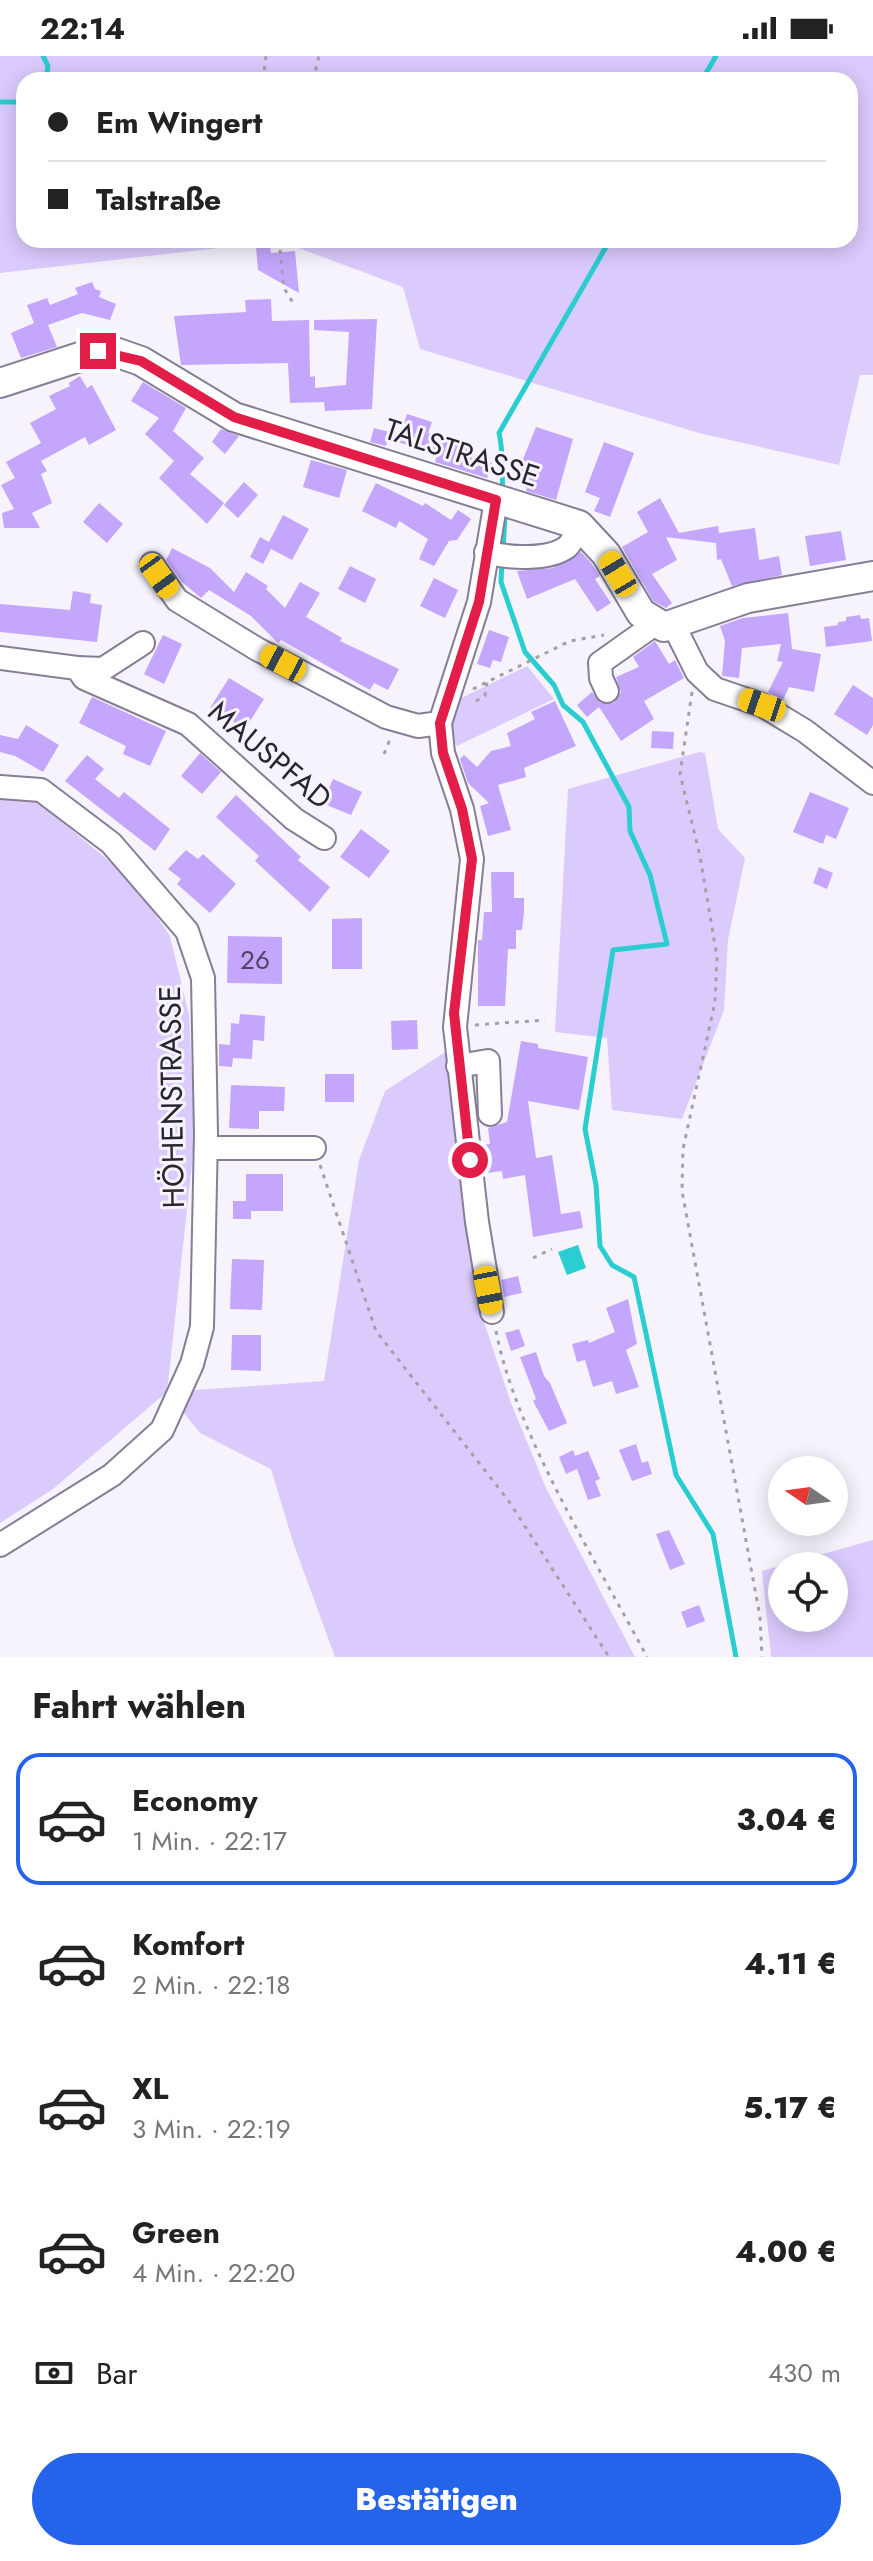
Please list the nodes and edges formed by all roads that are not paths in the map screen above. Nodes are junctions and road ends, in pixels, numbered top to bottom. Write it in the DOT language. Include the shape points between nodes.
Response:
graph roads {
  1 [pos="0,383"];
  2 [pos="496,500"];
  3 [pos="579,525"];
  4 [pos="496,555"];
  5 [pos="152,564"];
  6 [pos="873,576"];
  7 [pos="664,625"];
  8 [pos="143,643"];
  9 [pos="0,658"];
  10 [pos="77,668"];
  11 [pos="607,691"];
  12 [pos="442,712"];
  13 [pos="873,783"];
  14 [pos="0,787"];
  15 [pos="324,838"];
  16 [pos="458,1066"];
  17 [pos="490,1114"];
  18 [pos="206,1148"];
  19 [pos="314,1148"];
  20 [pos="492,1312"];
  21 [pos="0,1545"];
  1 -- 2 [label="main road, TALSTRASSE" via="98,351 115,352 141,361 234,417"];
  2 -- 3 [label="main road, TALSTRASSE"];
  2 -- 4 [label="street"];
  3 -- 4 [label="street" via="569,546 559,551"];
  3 -- 7 [label="main road" via="606,554 641,613"];
  4 -- 12 [label="street"];
  5 -- 12 [label="street" via="177,600 386,717 418,726"];
  6 -- 7 [label="main road" via="748,598"];
  7 -- 11 [label="street" via="600,663"];
  7 -- 13 [label="street" via="715,689 762,705 794,724"];
  8 -- 10 [label="street" via="103,669"];
  9 -- 10 [label="street, MAUSPFAD"];
  10 -- 15 [label="street, MAUSPFAD" via="84,678 188,724 294,819"];
  12 -- 16 [label="street" via="443,753 472,859 455,994"];
  14 -- 18 [label="street, HÖHENSTRASSE" via="41,790 111,843 187,931 203,978"];
  16 -- 17 [label="street" via="488,1061"];
  16 -- 20 [label="street"];
  18 -- 19 [label="street"];
  18 -- 21 [label="street, HÖHENSTRASSE" via="204,1314 192,1364 162,1430 112,1475"];
}
